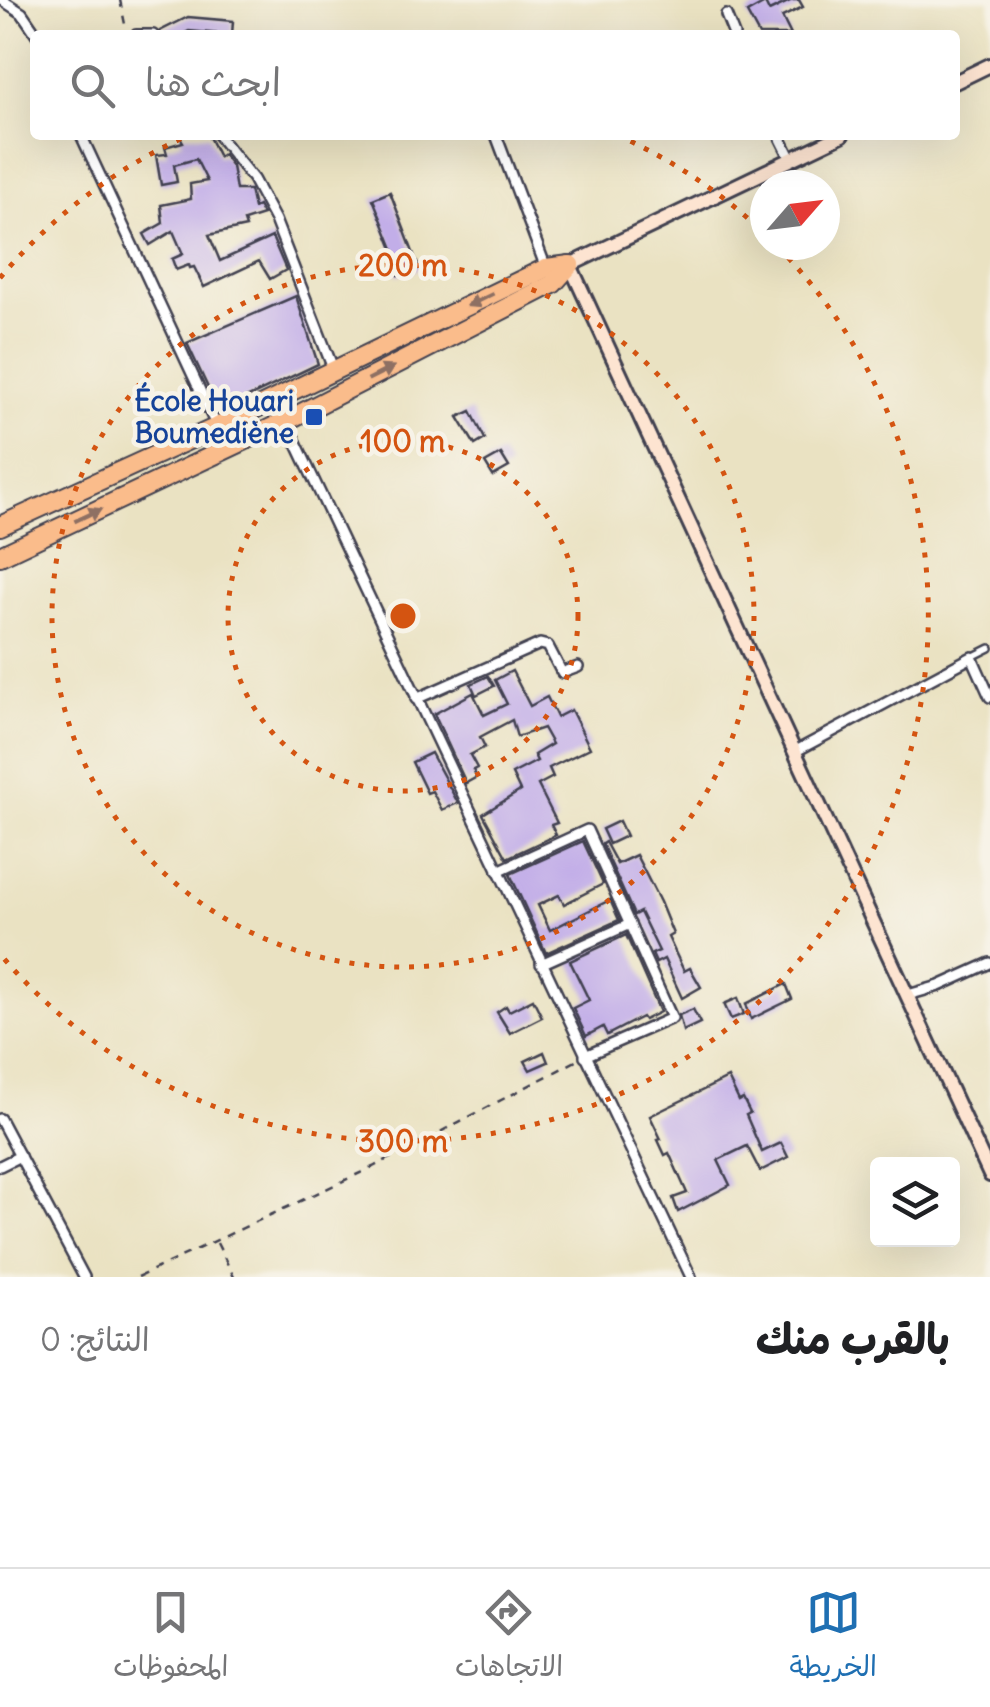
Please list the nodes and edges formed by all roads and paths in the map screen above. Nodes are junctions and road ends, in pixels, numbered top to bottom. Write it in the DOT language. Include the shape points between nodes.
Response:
graph roads {
  1 [pos="2,0"];
  2 [pos="120,0"];
  3 [pos="726,15"];
  4 [pos="33,30"];
  5 [pos="127,30"];
  6 [pos="732,30"];
  7 [pos="990,66"];
  8 [pos="960,80"];
  9 [pos="83,140"];
  10 [pos="222,140"];
  11 [pos="498,140"];
  12 [pos="782,140"];
  13 [pos="831,140"];
  14 [pos="791,159"];
  15 [pos="570,266"];
  16 [pos="546,268"];
  17 [pos="334,371"];
  18 [pos="286,421"];
  19 [pos="217,427"];
  20 [pos="0,526"];
  21 [pos="0,556"];
  22 [pos="990,648"];
  23 [pos="972,657"];
  24 [pos="578,667"];
  25 [pos="990,696"];
  26 [pos="416,699"];
  27 [pos="796,751"];
  28 [pos="498,871"];
  29 [pos="630,924"];
  30 [pos="990,962"];
  31 [pos="542,964"];
  32 [pos="908,995"];
  33 [pos="585,1056"];
  34 [pos="0,1119"];
  35 [pos="20,1156"];
  36 [pos="0,1166"];
  37 [pos="990,1175"];
  38 [pos="216,1242"];
  39 [pos="84,1277"];
  40 [pos="138,1277"];
  41 [pos="234,1277"];
  42 [pos="690,1277"];
  1 -- 4 [label="street"];
  2 -- 5 [label="path"];
  3 -- 6 [label="street"];
  7 -- 8 [label="street"];
  9 -- 19 [label="street"];
  10 -- 17 [label="street" via="275,220"];
  11 -- 16 [label="street"];
  12 -- 14 [label="street"];
  13 -- 14 [label="street"];
  14 -- 15 [label="street"];
  15 -- 16 [label="highway"];
  18 -- 15 [label="highway, one-way" via="553,284"];
  15 -- 27 [label="street"];
  16 -- 17 [label="highway, one-way"];
  17 -- 19 [label="highway"];
  21 -- 18 [label="highway, one-way"];
  18 -- 26 [label="street"];
  19 -- 20 [label="highway"];
  22 -- 23 [label="lane"];
  23 -- 25 [label="street"];
  23 -- 27 [label="street"];
  24 -- 26 [label="street" via="562,674 548,646 540,644"];
  26 -- 28 [label="street"];
  27 -- 32 [label="street"];
  28 -- 29 [label="street" via="586,830"];
  28 -- 31 [label="street"];
  29 -- 31 [label="street"];
  29 -- 33 [label="street" via="672,1018"];
  30 -- 32 [label="street"];
  31 -- 33 [label="street"];
  32 -- 37 [label="street"];
  33 -- 38 [label="path"];
  33 -- 42 [label="street"];
  34 -- 35 [label="street"];
  35 -- 36 [label="street"];
  35 -- 39 [label="street"];
  38 -- 40 [label="path"];
  38 -- 41 [label="path"];
}
